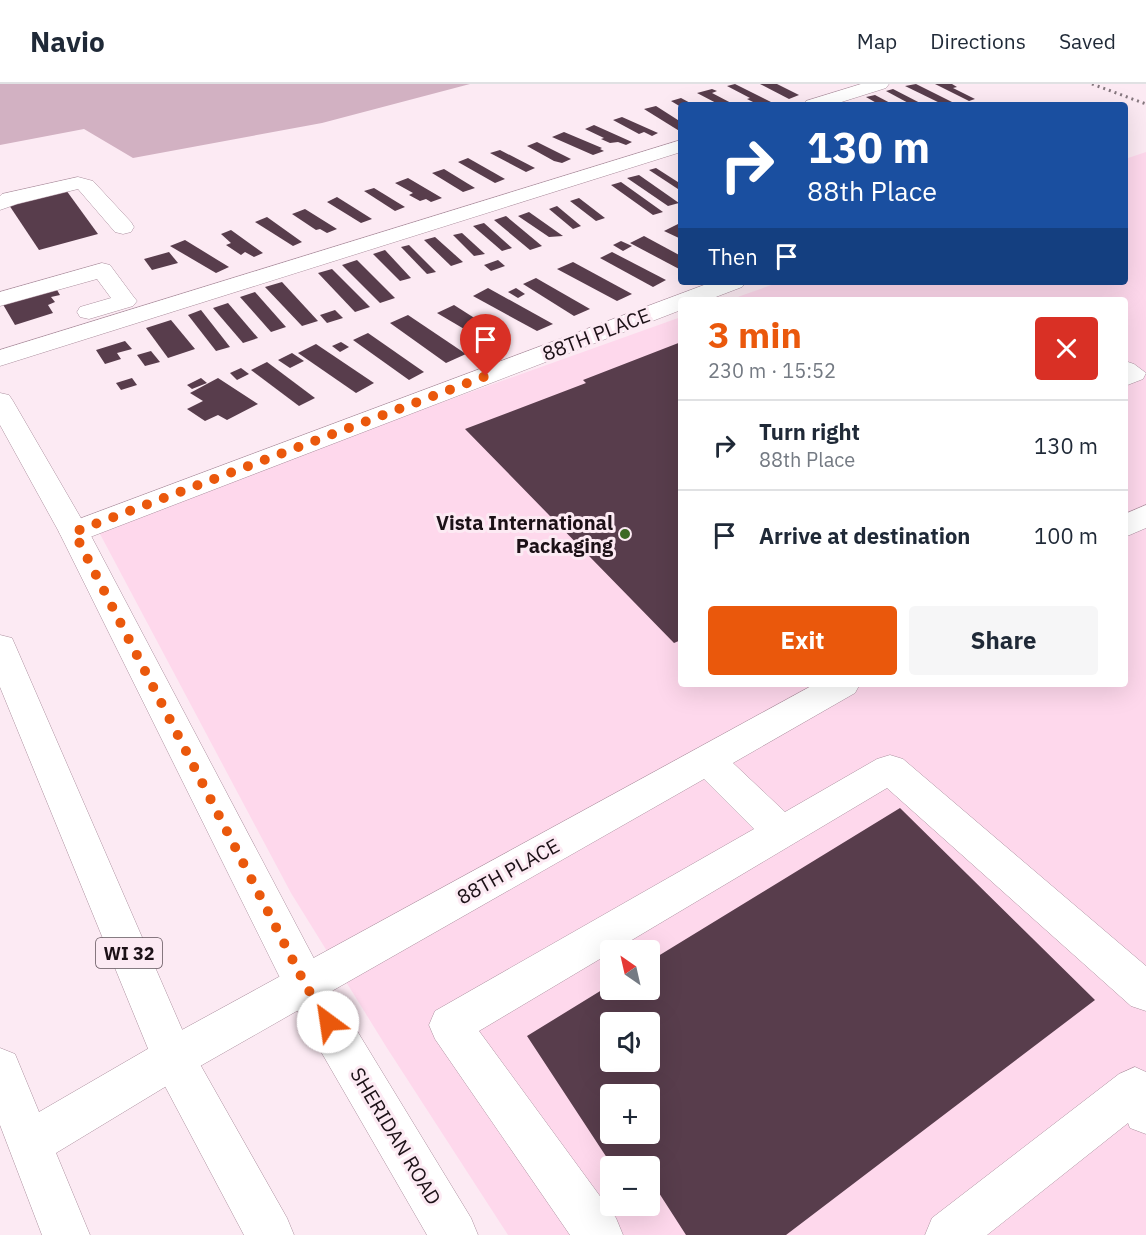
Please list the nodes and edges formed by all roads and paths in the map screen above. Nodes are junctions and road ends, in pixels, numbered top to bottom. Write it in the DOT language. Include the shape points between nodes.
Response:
graph roads {
  1 [pos="880,84"];
  2 [pos="823,102"];
  3 [pos="678,147"];
  4 [pos="0,204"];
  5 [pos="123,227"];
  6 [pos="726,285"];
  7 [pos="694,297"];
  8 [pos="0,299"];
  9 [pos="678,303"];
  10 [pos="0,340"];
  11 [pos="0,358"];
  12 [pos="0,401"];
  13 [pos="1146,515"];
  14 [pos="1128,525"];
  15 [pos="74,532"];
  16 [pos="5,670"];
  17 [pos="838,687"];
  18 [pos="707,760"];
  19 [pos="781,832"];
  20 [pos="305,984"];
  21 [pos="1146,992"];
  22 [pos="173,1058"];
  23 [pos="0,1069"];
  24 [pos="1142,1093"];
  25 [pos="28,1144"];
  26 [pos="66,1235"];
  27 [pos="270,1235"];
  28 [pos="454,1235"];
  29 [pos="598,1235"];
  30 [pos="949,1235"];
  1 -- 2 [label="street"];
  3 -- 11 [label="street"];
  4 -- 5 [label="street" via="78,183 86,185"];
  6 -- 7 [label="street"];
  8 -- 10 [label="street" via="102,270 125,301"];
  9 -- 15 [label="street, 88TH PLACE"];
  12 -- 15 [label="street, SHERIDAN ROAD"];
  13 -- 14 [label="street"];
  15 -- 20 [label="street, SHERIDAN ROAD"];
  16 -- 22 [label="street, WI 32"];
  17 -- 18 [label="street, 88TH PLACE"];
  18 -- 19 [label="street"];
  18 -- 20 [label="street, 88TH PLACE"];
  19 -- 21 [label="street" via="890,769"];
  19 -- 29 [label="street" via="450,1025"];
  20 -- 22 [label="street, 88TH PLACE"];
  20 -- 28 [label="street, SHERIDAN ROAD"];
  22 -- 25 [label="street, 88TH PLACE"];
  22 -- 27 [label="street, WI 32"];
  23 -- 25 [label="street"];
  24 -- 30 [label="street"];
  25 -- 26 [label="street"];
}
